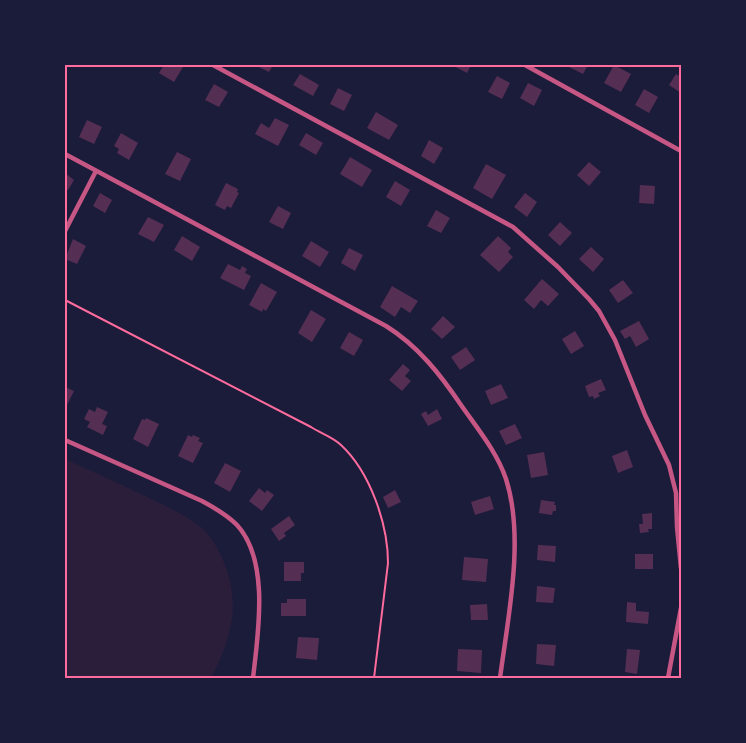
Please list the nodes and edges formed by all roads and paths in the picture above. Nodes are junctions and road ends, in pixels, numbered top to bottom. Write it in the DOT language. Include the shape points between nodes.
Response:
graph roads {
  1 [pos="213,65"];
  2 [pos="525,65"];
  3 [pos="681,151"];
  4 [pos="65,154"];
  5 [pos="96,171"];
  6 [pos="65,231"];
  7 [pos="65,300"];
  8 [pos="65,440"];
  9 [pos="681,568"];
  10 [pos="681,608"];
  11 [pos="253,678"];
  12 [pos="374,678"];
  13 [pos="500,678"];
  14 [pos="668,678"];
  1 -- 9 [label="street" via="513,227 558,266 589,299 615,340 671,472 676,493"];
  2 -- 3 [label="street"];
  4 -- 5 [label="street"];
  5 -- 6 [label="street"];
  5 -- 13 [label="street" via="386,326 413,345 436,370 495,456 510,494 514,544"];
  7 -- 12 [label="path" via="311,427 339,443 350,455 379,511 388,547"];
  8 -- 11 [label="street" via="202,501 238,526 252,554 259,597 260,623"];
  10 -- 14 [label="street"];
}
